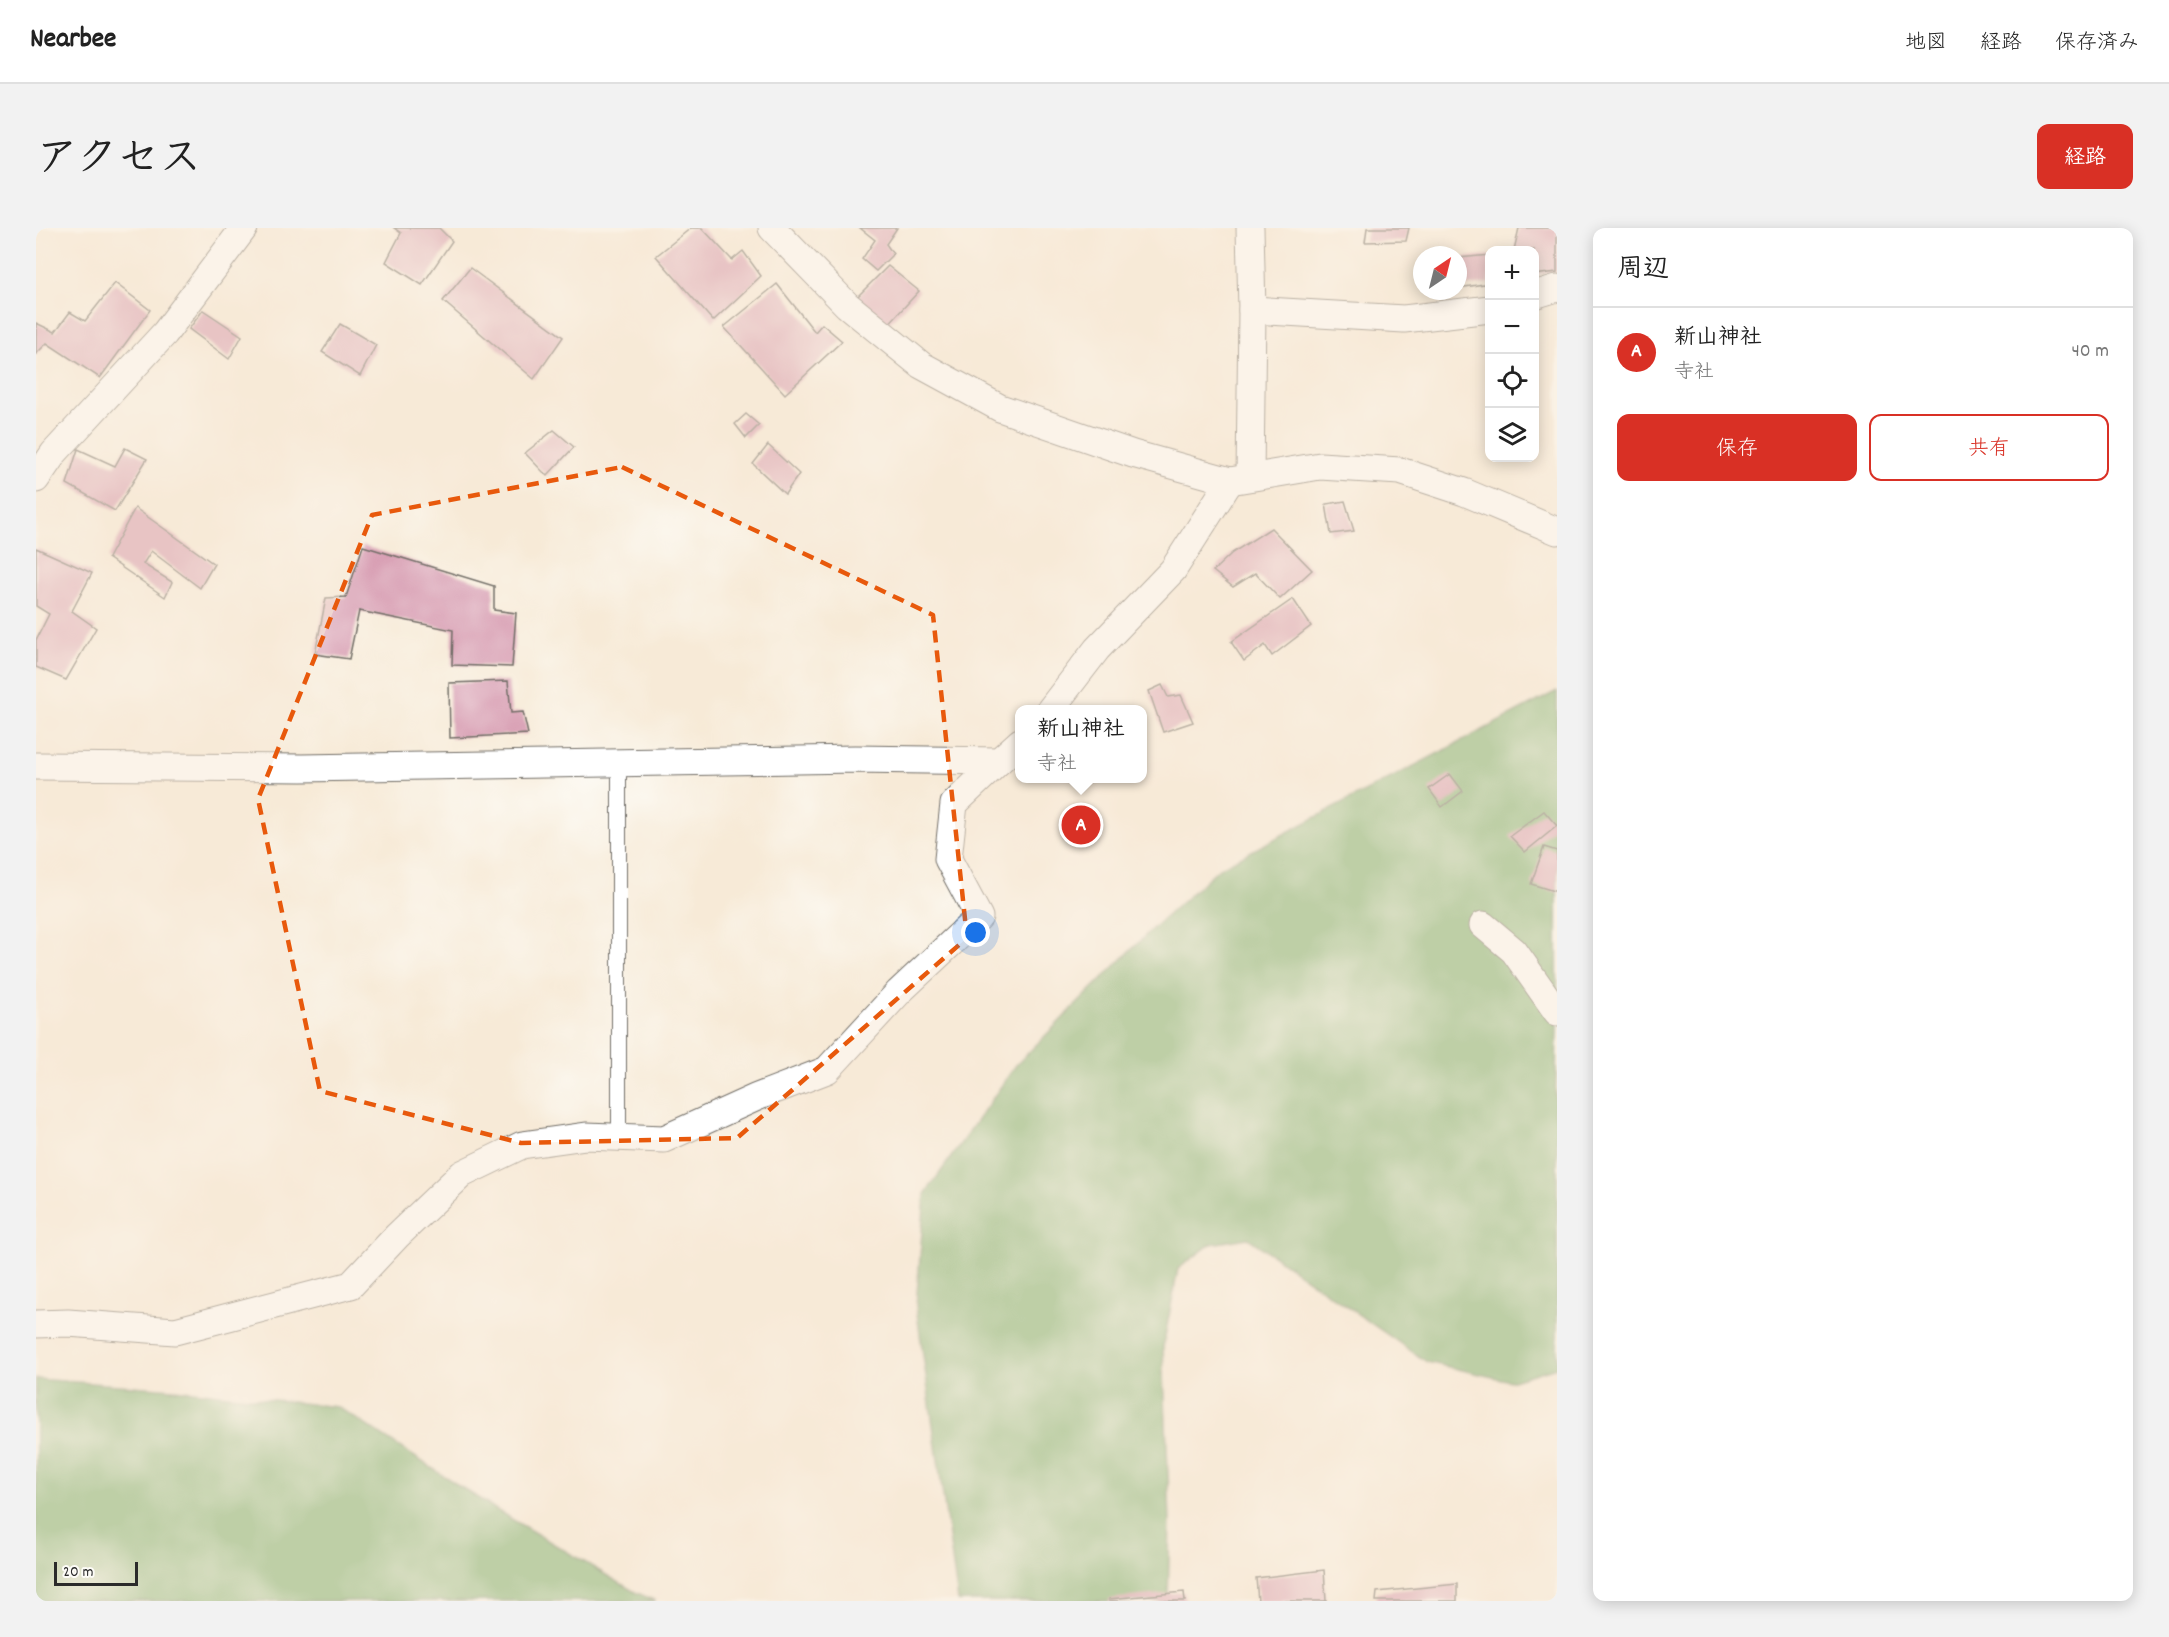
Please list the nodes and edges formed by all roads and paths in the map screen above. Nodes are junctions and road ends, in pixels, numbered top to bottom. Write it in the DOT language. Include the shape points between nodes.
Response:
graph roads {
  1 [pos="244,228"];
  2 [pos="772,228"];
  3 [pos="1250,228"];
  4 [pos="1557,288"];
  5 [pos="1539,293"];
  6 [pos="1252,310"];
  7 [pos="1485,310"];
  8 [pos="36,479"];
  9 [pos="1240,479"];
  10 [pos="1557,531"];
  11 [pos="1054,705"];
  12 [pos="1015,747"];
  13 [pos="999,761"];
  14 [pos="619,763"];
  15 [pos="36,766"];
  16 [pos="1483,925"];
  17 [pos="1557,1012"];
  18 [pos="619,1137"];
  19 [pos="36,1324"];
  1 -- 8 [label="street" via="165,333 54,453"];
  2 -- 9 [label="street" via="847,305 921,365 1000,408 1133,454"];
  3 -- 6 [label="street"];
  4 -- 5 [label="street"];
  6 -- 7 [label="street" via="1404,319"];
  6 -- 9 [label="street"];
  9 -- 10 [label="street" via="1320,466 1400,471 1464,492"];
  9 -- 11 [label="street" via="1173,570 1097,649"];
  12 -- 13 [label="street"];
  13 -- 14 [label="street"];
  13 -- 18 [label="street" via="954,804 948,859 979,917 899,992 827,1070 664,1139"];
  14 -- 15 [label="street" via="302,768"];
  14 -- 18 [label="lane"];
  16 -- 17 [label="street" via="1514,951"];
  18 -- 19 [label="street" via="586,1136 522,1145 462,1174 351,1285 175,1331"];
}
